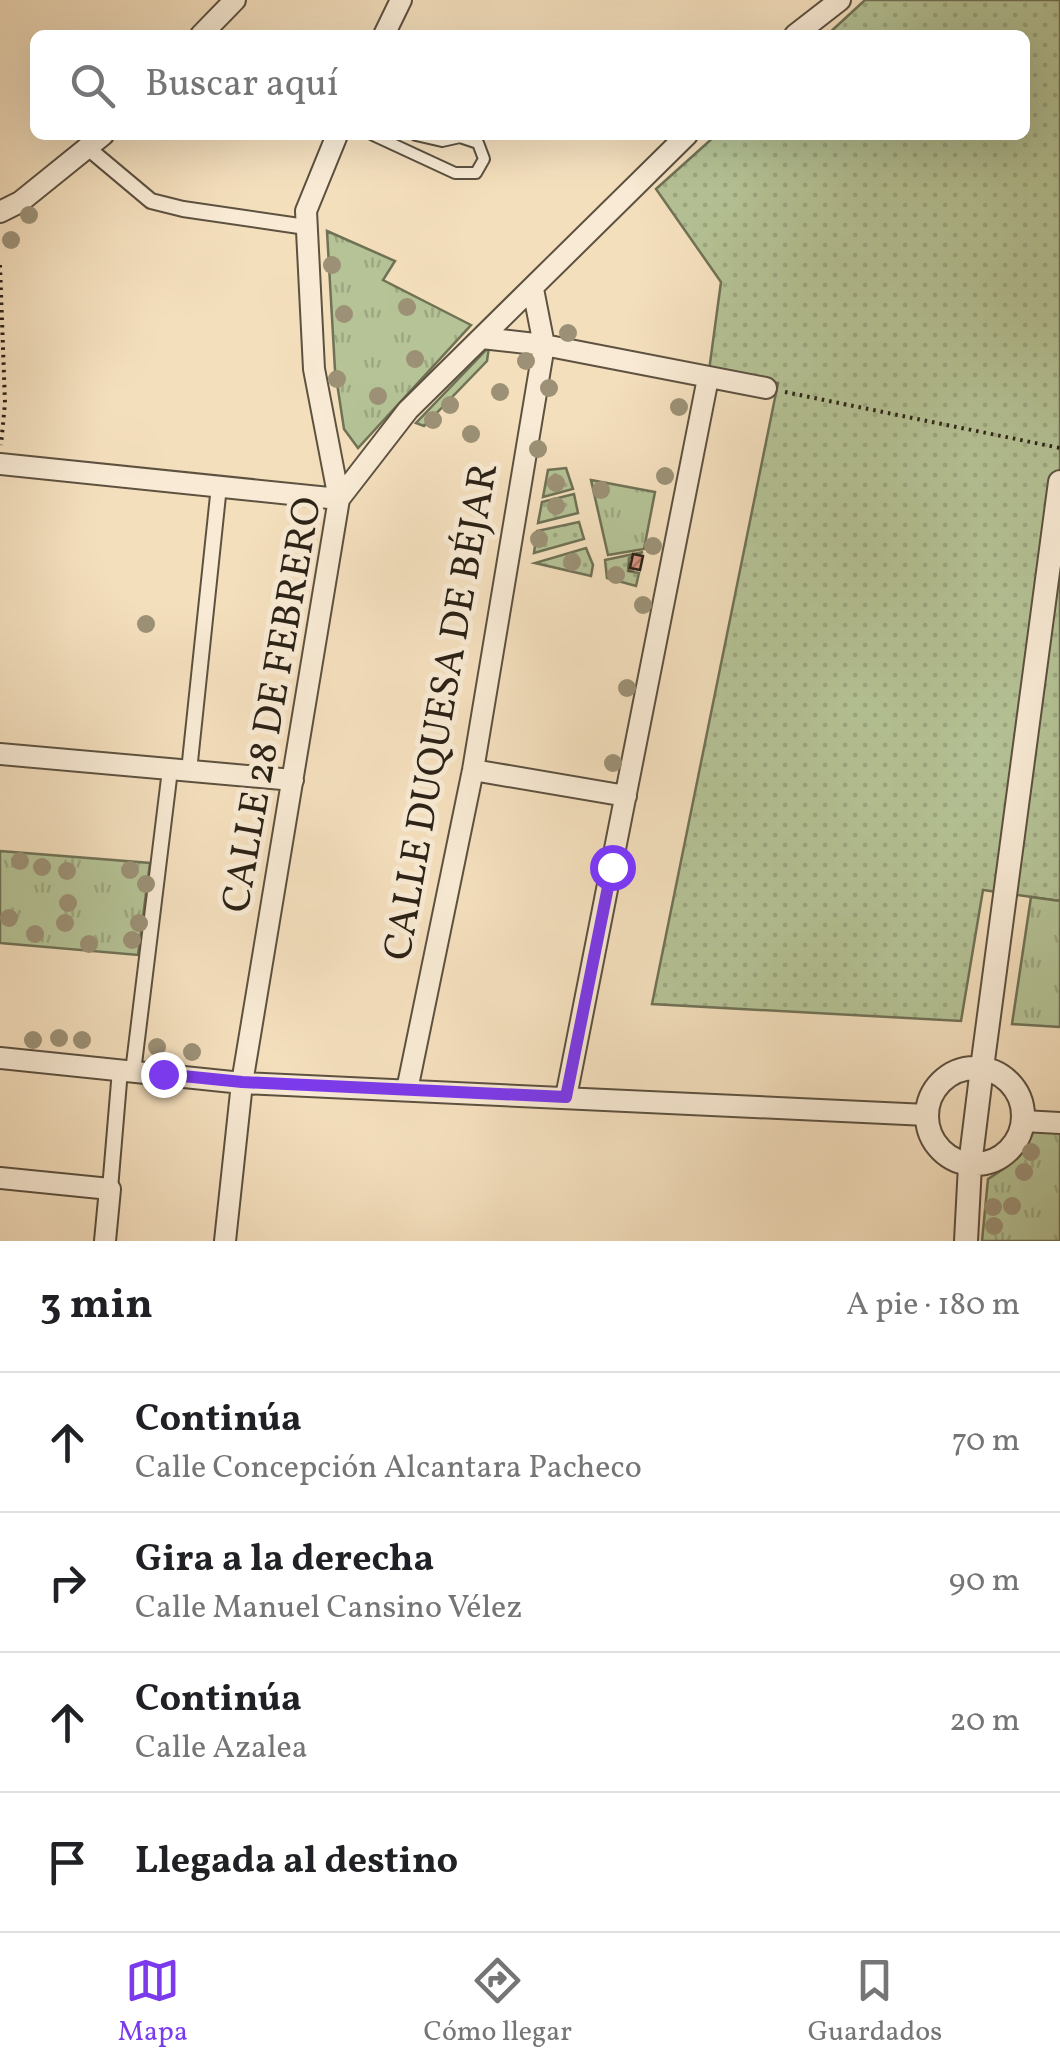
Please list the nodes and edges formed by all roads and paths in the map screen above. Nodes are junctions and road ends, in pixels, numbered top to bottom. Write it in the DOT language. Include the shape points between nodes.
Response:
graph roads {
  1 [pos="235,0"];
  2 [pos="401,0"];
  3 [pos="840,0"];
  4 [pos="205,30"];
  5 [pos="386,30"];
  6 [pos="801,30"];
  7 [pos="335,140"];
  8 [pos="384,140"];
  9 [pos="468,140"];
  10 [pos="682,140"];
  11 [pos="96,142"];
  12 [pos="0,212"];
  13 [pos="306,227"];
  14 [pos="0,265"];
  15 [pos="533,289"];
  16 [pos="516,305"];
  17 [pos="482,338"];
  18 [pos="544,345"];
  19 [pos="708,378"];
  20 [pos="766,388"];
  21 [pos="1060,448"];
  22 [pos="0,453"];
  23 [pos="0,464"];
  24 [pos="1060,482"];
  25 [pos="219,486"];
  26 [pos="339,499"];
  27 [pos="0,754"];
  28 [pos="180,770"];
  29 [pos="473,770"];
  30 [pos="292,780"];
  31 [pos="626,796"];
  32 [pos="0,1058"];
  33 [pos="982,1068"];
  34 [pos="127,1071"];
  35 [pos="242,1082"];
  36 [pos="407,1090"];
  37 [pos="566,1097"];
  38 [pos="927,1115"];
  39 [pos="1023,1121"];
  40 [pos="1060,1123"];
  41 [pos="970,1164"];
  42 [pos="0,1178"];
  43 [pos="110,1188"];
  44 [pos="105,1241"];
  45 [pos="225,1241"];
  46 [pos="966,1241"];
  1 -- 4 [label="street"];
  2 -- 5 [label="street"];
  3 -- 6 [label="street"];
  7 -- 13 [label="street" via="306,211"];
  8 -- 9 [label="lane" via="455,172 476,173 484,159 478,144"];
  10 -- 15 [label="street, CALLE 28 DE FEBRERO"];
  11 -- 12 [label="street"];
  11 -- 13 [label="street" via="151,200"];
  13 -- 26 [label="street" via="314,369"];
  14 -- 22 [label="path"];
  15 -- 16 [label="street, CALLE 28 DE FEBRERO"];
  15 -- 18 [label="street"];
  16 -- 17 [label="street, CALLE 28 DE FEBRERO"];
  16 -- 18 [label="street"];
  17 -- 18 [label="street"];
  17 -- 26 [label="street, CALLE 28 DE FEBRERO" via="408,410"];
  18 -- 19 [label="street"];
  18 -- 29 [label="street, CALLE DUQUESA DE BÉJAR"];
  19 -- 20 [label="street"];
  19 -- 31 [label="street"];
  20 -- 21 [label="path"];
  23 -- 25 [label="street"];
  24 -- 33 [label="street"];
  25 -- 26 [label="street"];
  25 -- 28 [label="street"];
  26 -- 30 [label="street, CALLE 28 DE FEBRERO"];
  27 -- 28 [label="street"];
  28 -- 30 [label="street"];
  28 -- 34 [label="street"];
  29 -- 31 [label="street"];
  29 -- 36 [label="street, CALLE DUQUESA DE BÉJAR"];
  30 -- 35 [label="street, CALLE 28 DE FEBRERO"];
  31 -- 37 [label="street"];
  32 -- 34 [label="street"];
  33 -- 38 [label="street" via="950,1075 930,1099"];
  33 -- 39 [label="street" via="1017,1092"];
  33 -- 41 [label="street"];
  34 -- 35 [label="street"];
  34 -- 43 [label="street"];
  35 -- 36 [label="street"];
  35 -- 45 [label="street, CALLE 28 DE FEBRERO"];
  36 -- 37 [label="street"];
  37 -- 38 [label="street"];
  38 -- 41 [label="street" via="944,1153"];
  39 -- 40 [label="street"];
  39 -- 41 [label="street" via="999,1158"];
  41 -- 46 [label="street"];
  42 -- 43 [label="street"];
  43 -- 44 [label="street"];
}
